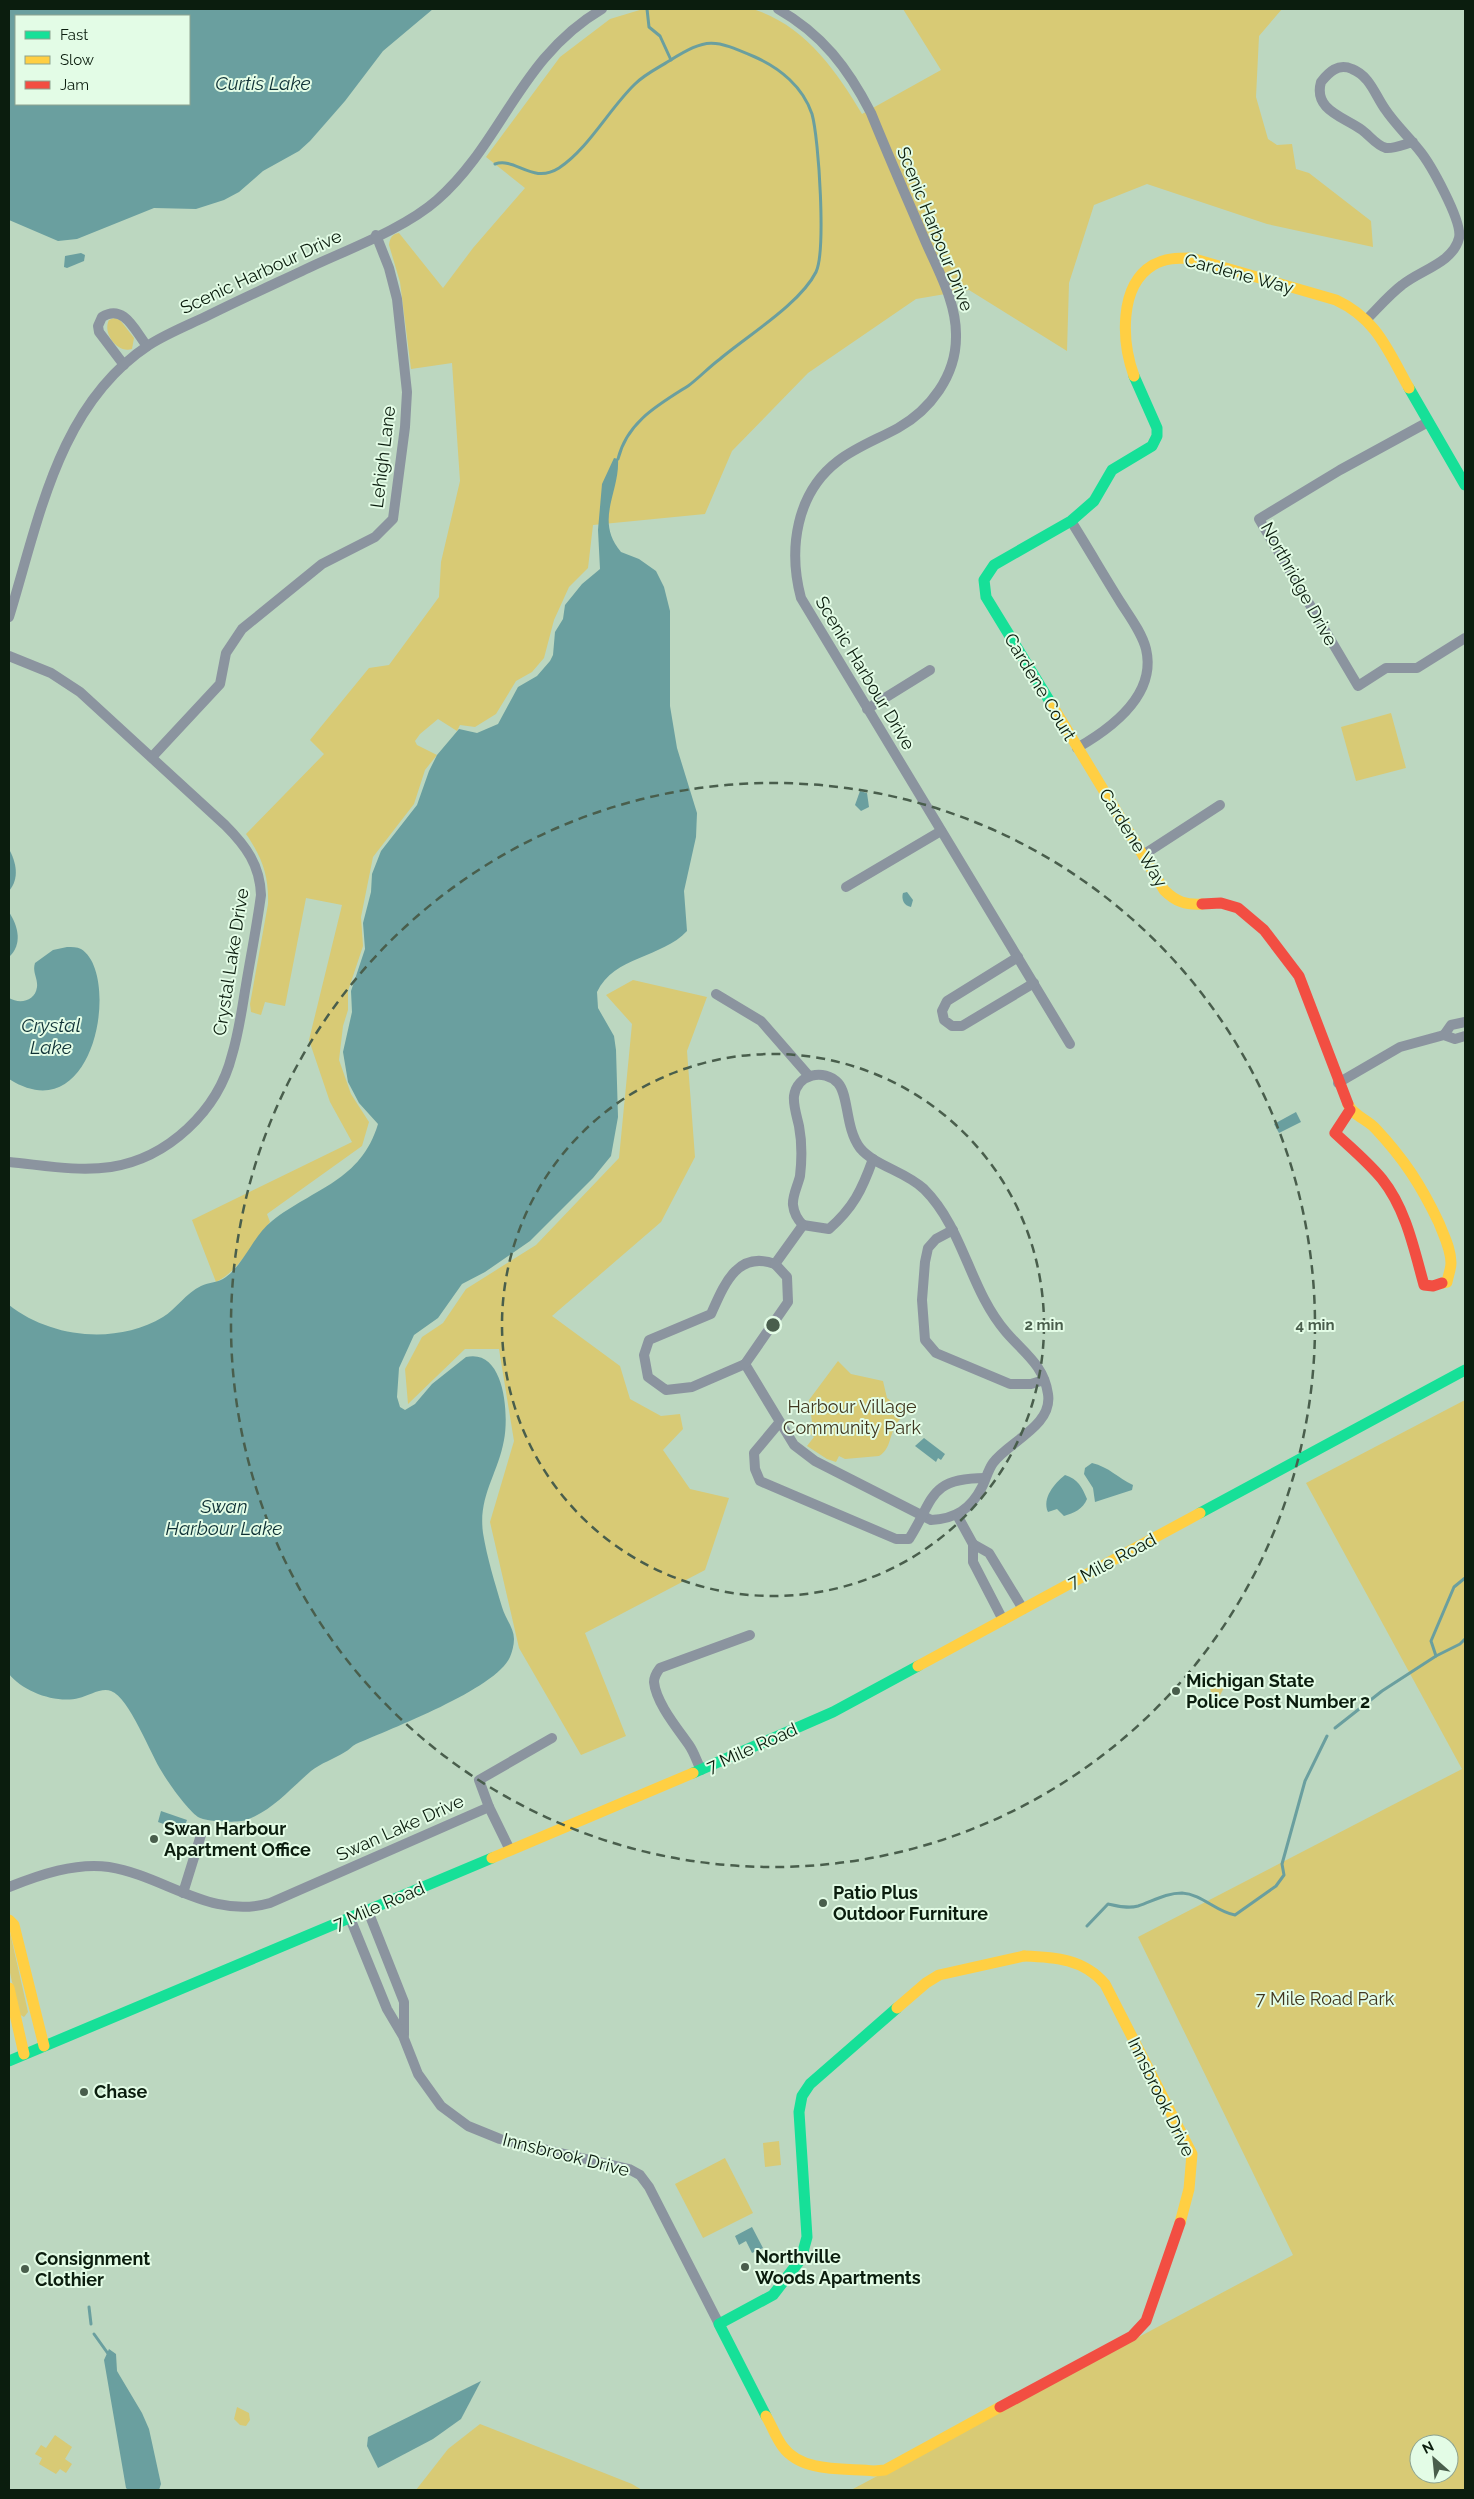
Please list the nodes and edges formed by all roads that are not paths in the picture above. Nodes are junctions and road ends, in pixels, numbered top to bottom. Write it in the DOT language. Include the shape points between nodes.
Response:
graph roads {
  1 [pos="602,9"];
  2 [pos="778,9"];
  3 [pos="1413,142"];
  4 [pos="376,235"];
  5 [pos="1367,319"];
  6 [pos="147,346"];
  7 [pos="124,365"];
  8 [pos="1428,422"];
  9 [pos="1465,484"];
  10 [pos="1071,521"];
  11 [pos="9,617"];
  12 [pos="1465,638"];
  13 [pos="9,656"];
  14 [pos="930,670"];
  15 [pos="867,709"];
  16 [pos="1077,748"];
  17 [pos="152,757"];
  18 [pos="1220,806"];
  19 [pos="941,831"];
  20 [pos="1143,855"];
  21 [pos="846,887"];
  22 [pos="1018,957"];
  23 [pos="1034,983"];
  24 [pos="716,994"];
  25 [pos="1465,1022"];
  26 [pos="1444,1035"];
  27 [pos="1465,1036"];
  28 [pos="1070,1044"];
  29 [pos="809,1076"];
  30 [pos="1338,1083"];
  31 [pos="1350,1110"];
  32 [pos="872,1159"];
  33 [pos="9,1162"];
  34 [pos="803,1225"];
  35 [pos="953,1230"];
  36 [pos="775,1264"];
  37 [pos="746,1364"];
  38 [pos="1465,1370"];
  39 [pos="1044,1380"];
  40 [pos="779,1423"];
  41 [pos="985,1478"];
  42 [pos="920,1515"];
  43 [pos="957,1515"];
  44 [pos="973,1544"];
  45 [pos="1023,1610"];
  46 [pos="1003,1620"];
  47 [pos="750,1635"];
  48 [pos="552,1738"];
  49 [pos="701,1770"];
  50 [pos="489,1807"];
  51 [pos="201,1835"];
  52 [pos="510,1850"];
  53 [pos="9,1887"];
  54 [pos="183,1893"];
  55 [pos="368,1911"];
  56 [pos="350,1918"];
  57 [pos="9,1920"];
  58 [pos="9,1988"];
  59 [pos="404,2036"];
  60 [pos="44,2046"];
  61 [pos="24,2054"];
  62 [pos="9,2061"];
  63 [pos="719,2324"];
  1 -- 4 [label="street, Scenic Harbour Drive" via="578,24 536,66 452,185 420,212"];
  2 -- 15 [label="street, Scenic Harbour Drive" via="826,44 857,86 950,301 956,325 952,365 935,396 908,422 830,467 811,494 796,529 793,561 801,598"];
  3 -- 3 [label="street" via="1388,113 1366,78 1358,72 1338,67 1321,82 1320,97 1325,105 1380,145 1390,148"];
  3 -- 5 [label="street" via="1456,215 1460,237 1450,254 1402,284"];
  4 -- 6 [label="street, Scenic Harbour Drive"];
  4 -- 17 [label="street, Lehigh Lane" via="397,299 407,392 406,427 392,519 375,537 322,564 242,629 226,653 220,684"];
  5 -- 8 [label="street"];
  5 -- 10 [label="street, Cardene Way" via="1336,300 1191,258 1171,257 1151,266 1132,291 1126,336 1130,368 1156,424 1156,438 1150,448 1112,470 1094,501"];
  6 -- 7 [label="street, Scenic Harbour Drive"];
  6 -- 7 [label="street" via="123,315 113,312 102,317 99,332"];
  7 -- 11 [label="street, Scenic Harbour Drive" via="93,397 62,451"];
  8 -- 9 [label="street"];
  8 -- 12 [label="street, Northridge Drive" via="1259,519 1358,686 1386,668 1417,668"];
  10 -- 16 [label="street, Cardene Court" via="1142,637 1148,663 1144,686 1131,705 1108,728"];
  10 -- 16 [label="street, Cardene Court" via="994,565 985,575 983,586 986,597"];
  13 -- 17 [label="street, Crystal Lake Drive" via="51,673 80,692"];
  14 -- 15 [label="street"];
  15 -- 19 [label="street, Scenic Harbour Drive"];
  16 -- 20 [label="street, Cardene Way"];
  17 -- 33 [label="street, Crystal Lake Drive" via="236,836 253,859 259,875 258,914 232,1056 216,1093 203,1112 170,1143 144,1157 112,1167 85,1169"];
  18 -- 20 [label="street"];
  19 -- 21 [label="street"];
  19 -- 22 [label="street, Scenic Harbour Drive"];
  20 -- 30 [label="street, Cardene Way" via="1173,899 1188,905 1231,905 1264,930 1299,976"];
  22 -- 23 [label="street, Scenic Harbour Drive"];
  22 -- 23 [label="street" via="947,1001 942,1010 944,1020 952,1026 962,1026"];
  23 -- 28 [label="street, Scenic Harbour Drive"];
  24 -- 29 [label="street" via="761,1021"];
  25 -- 26 [label="street" via="1451,1025"];
  26 -- 27 [label="street" via="1455,1039"];
  26 -- 30 [label="street" via="1400,1046"];
  29 -- 32 [label="street" via="827,1076 838,1083 852,1135"];
  29 -- 34 [label="street" via="800,1082 794,1096 802,1154 793,1206"];
  30 -- 31 [label="street, Cardene Way"];
  31 -- 31 [label="street" via="1371,1124 1392,1146 1424,1191 1447,1242 1451,1264 1447,1282 1424,1285 1409,1232 1396,1201 1382,1179 1335,1133"];
  32 -- 34 [label="street" via="864,1185 848,1213 828,1230"];
  32 -- 35 [label="street" via="897,1170 924,1189"];
  34 -- 36 [label="street"];
  35 -- 39 [label="street" via="974,1282 990,1309 1040,1369"];
  35 -- 39 [label="street" via="928,1248 924,1262 925,1340 936,1353 1010,1384"];
  36 -- 37 [label="street" via="787,1276 788,1302"];
  36 -- 37 [label="street" via="764,1260 749,1261 736,1270 723,1288 711,1314 649,1340 644,1354 648,1377 666,1390 692,1387"];
  37 -- 40 [label="street"];
  38 -- 45 [label="street, 7 Mile Road"];
  39 -- 41 [label="street" via="1048,1394 1046,1409 1025,1436 998,1456"];
  40 -- 42 [label="street" via="794,1445 815,1461"];
  40 -- 42 [label="street" via="754,1453 760,1481 896,1539 909,1539"];
  41 -- 42 [label="street" via="955,1480 943,1486 931,1497"];
  41 -- 43 [label="street" via="975,1499"];
  42 -- 43 [label="street" via="931,1520"];
  43 -- 44 [label="street"];
  44 -- 45 [label="street" via="989,1553"];
  44 -- 46 [label="street" via="973,1562"];
  45 -- 46 [label="street, 7 Mile Road"];
  46 -- 49 [label="street, 7 Mile Road" via="833,1712"];
  47 -- 49 [label="street" via="660,1668 655,1676 658,1695"];
  48 -- 50 [label="street, Swan Lake Drive" via="479,1780"];
  49 -- 52 [label="street, 7 Mile Road"];
  50 -- 52 [label="street, Swan Lake Drive"];
  50 -- 54 [label="street, Swan Lake Drive" via="263,1905 240,1909 225,1907"];
  51 -- 54 [label="street"];
  52 -- 55 [label="street, 7 Mile Road"];
  53 -- 54 [label="street, Swan Lake Drive" via="57,1871 97,1866 126,1871"];
  55 -- 56 [label="street, 7 Mile Road"];
  55 -- 59 [label="street, Innsbrook Drive" via="404,2002"];
  56 -- 59 [label="street, Innsbrook Drive" via="387,2008"];
  56 -- 60 [label="street, 7 Mile Road"];
  57 -- 60 [label="street" via="14,1925"];
  58 -- 61 [label="street"];
  59 -- 63 [label="street, Innsbrook Drive" via="424,2084 441,2106 468,2126 500,2139 629,2169 640,2175"];
  60 -- 61 [label="street, 7 Mile Road"];
  61 -- 62 [label="street, 7 Mile Road"];
  63 -- 63 [label="street, Innsbrook Drive" via="782,2446 790,2455 805,2464 874,2471 893,2466 1138,2332 1146,2322 1188,2198 1194,2162 1098,1974 1078,1962 1024,1956 939,1975 810,2084 802,2096 799,2112 807,2237 805,2251 773,2295"];
}
